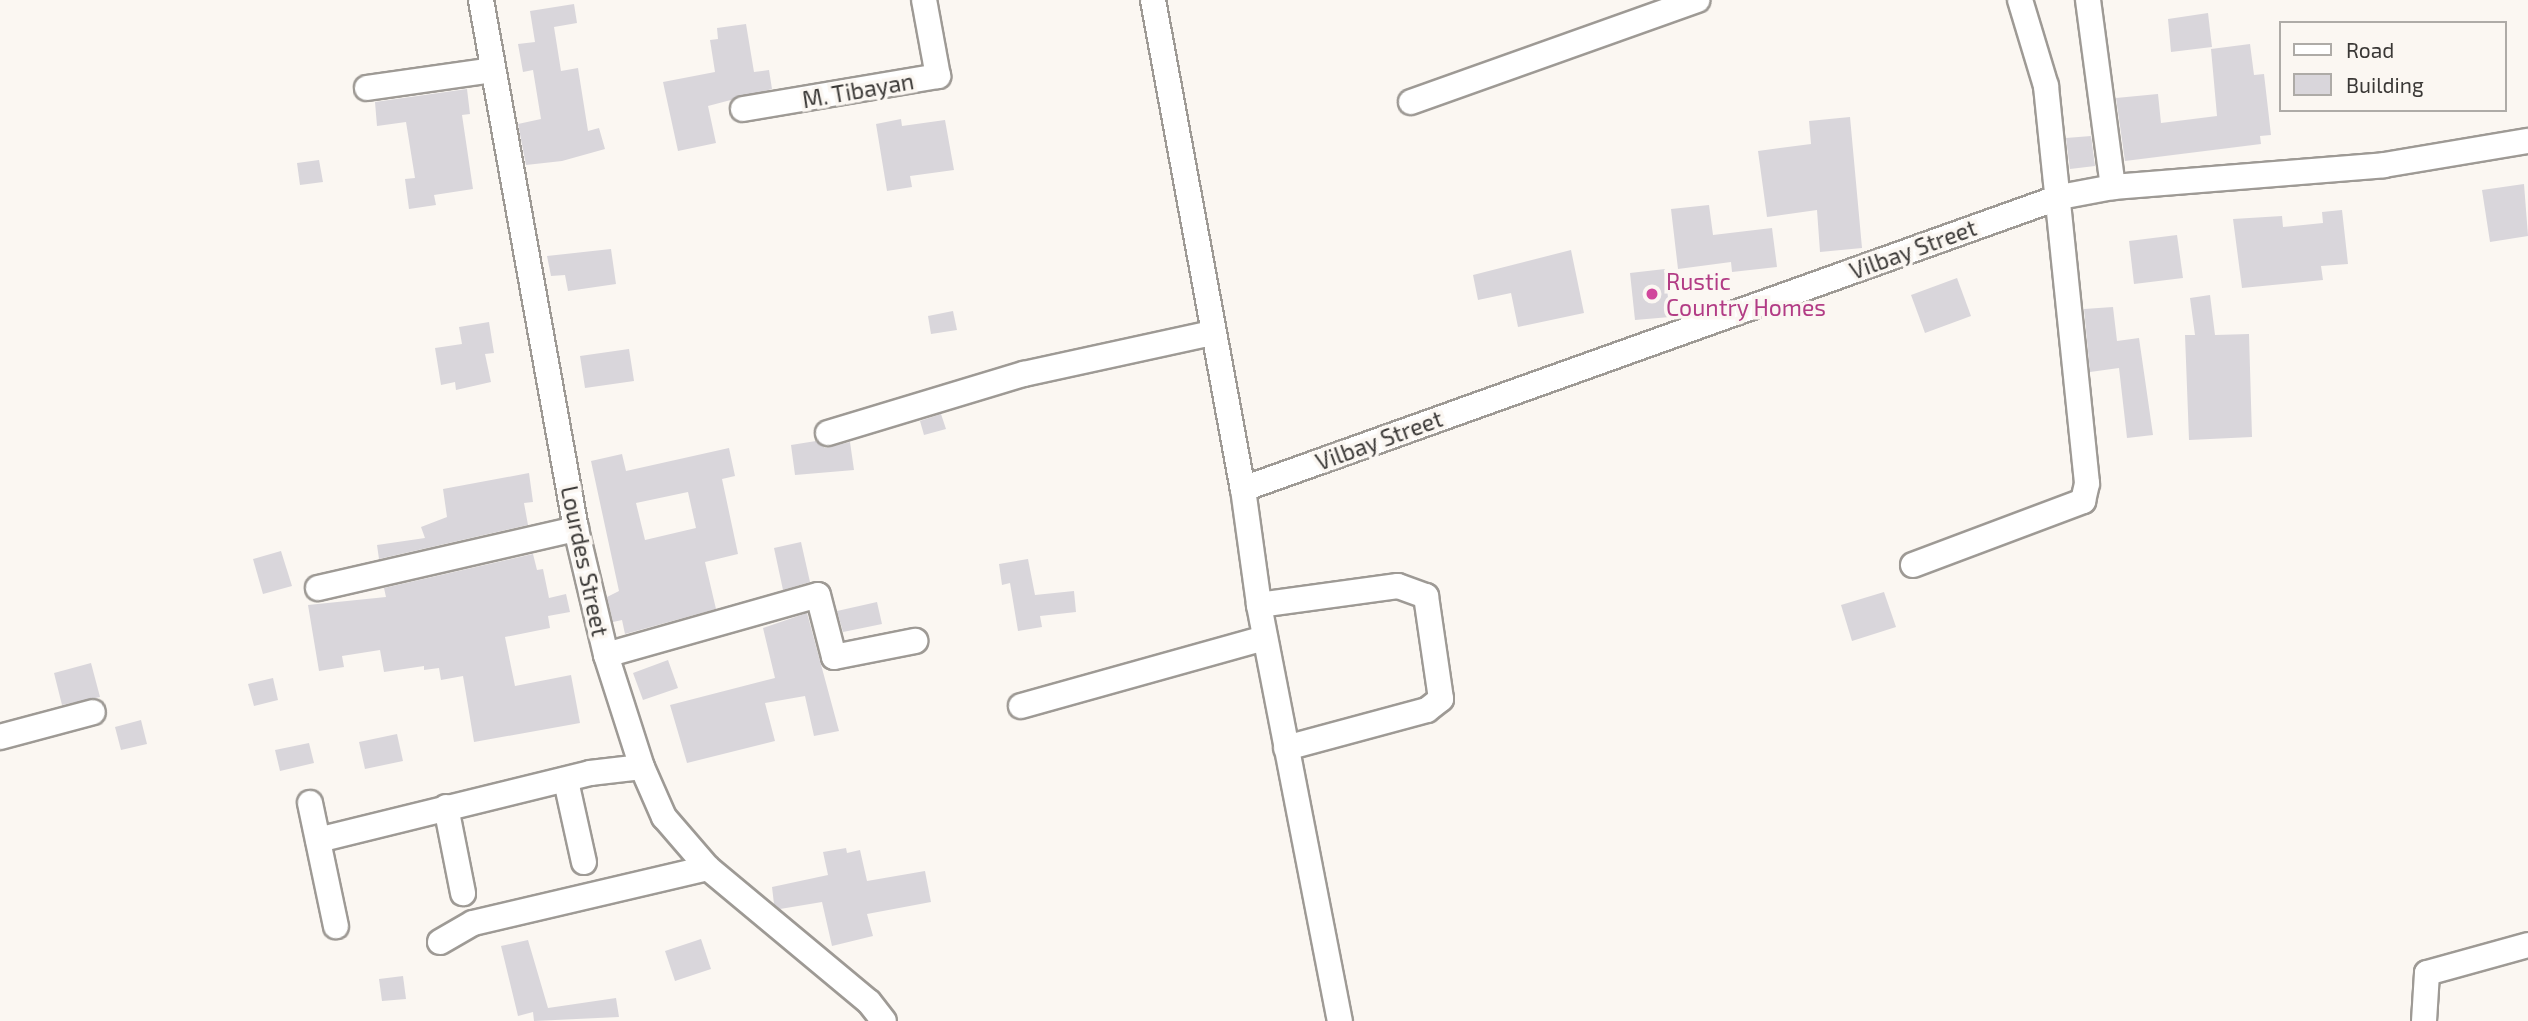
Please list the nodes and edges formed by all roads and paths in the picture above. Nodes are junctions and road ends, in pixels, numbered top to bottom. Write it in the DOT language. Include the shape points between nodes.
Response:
graph roads {
  1 [pos="481,0"];
  2 [pos="925,0"];
  3 [pos="1153,0"];
  4 [pos="1697,0"];
  5 [pos="2020,0"];
  6 [pos="2088,0"];
  7 [pos="493,70"];
  8 [pos="367,88"];
  9 [pos="1411,102"];
  10 [pos="743,109"];
  11 [pos="2528,141"];
  12 [pos="2113,187"];
  13 [pos="2060,197"];
  14 [pos="1212,333"];
  15 [pos="828,433"];
  16 [pos="1243,489"];
  17 [pos="576,529"];
  18 [pos="1913,565"];
  19 [pos="318,588"];
  20 [pos="1259,605"];
  21 [pos="1265,638"];
  22 [pos="915,642"];
  23 [pos="606,655"];
  24 [pos="1021,706"];
  25 [pos="93,712"];
  26 [pos="0,737"];
  27 [pos="1286,748"];
  28 [pos="642,767"];
  29 [pos="566,780"];
  30 [pos="310,803"];
  31 [pos="446,807"];
  32 [pos="318,840"];
  33 [pos="584,862"];
  34 [pos="708,868"];
  35 [pos="463,893"];
  36 [pos="336,926"];
  37 [pos="440,942"];
  38 [pos="2528,944"];
  39 [pos="884,1021"];
  40 [pos="1340,1021"];
  41 [pos="2424,1021"];
  1 -- 7 [label="street, Lourdes Street"];
  2 -- 10 [label="street, M. Tibayan" via="938,76"];
  3 -- 14 [label="street"];
  4 -- 9 [label="street"];
  5 -- 13 [label="street" via="2046,86"];
  6 -- 12 [label="street"];
  7 -- 8 [label="street"];
  7 -- 17 [label="street, Lourdes Street"];
  11 -- 12 [label="street, Vilbay Street" via="2384,164"];
  12 -- 13 [label="street, Vilbay Street"];
  13 -- 16 [label="street, Vilbay Street"];
  13 -- 18 [label="street" via="2087,483 2083,500"];
  14 -- 15 [label="street" via="1024,374"];
  14 -- 16 [label="street"];
  16 -- 20 [label="street"];
  17 -- 19 [label="street"];
  17 -- 23 [label="street, Lourdes Street"];
  20 -- 21 [label="street"];
  20 -- 27 [label="street" via="1398,586 1426,596 1441,699 1427,710"];
  21 -- 24 [label="street"];
  21 -- 27 [label="street"];
  22 -- 23 [label="street" via="834,657 818,595"];
  23 -- 28 [label="street, Lourdes Street"];
  25 -- 26 [label="street"];
  27 -- 40 [label="street"];
  28 -- 29 [label="street"];
  28 -- 34 [label="street, Lourdes Street" via="664,817"];
  29 -- 31 [label="street"];
  29 -- 33 [label="street"];
  30 -- 32 [label="street"];
  31 -- 32 [label="street"];
  31 -- 35 [label="street"];
  32 -- 36 [label="street"];
  34 -- 37 [label="street" via="473,923"];
  34 -- 39 [label="street, Lourdes Street" via="869,1002"];
  38 -- 41 [label="street" via="2427,974"];
}
